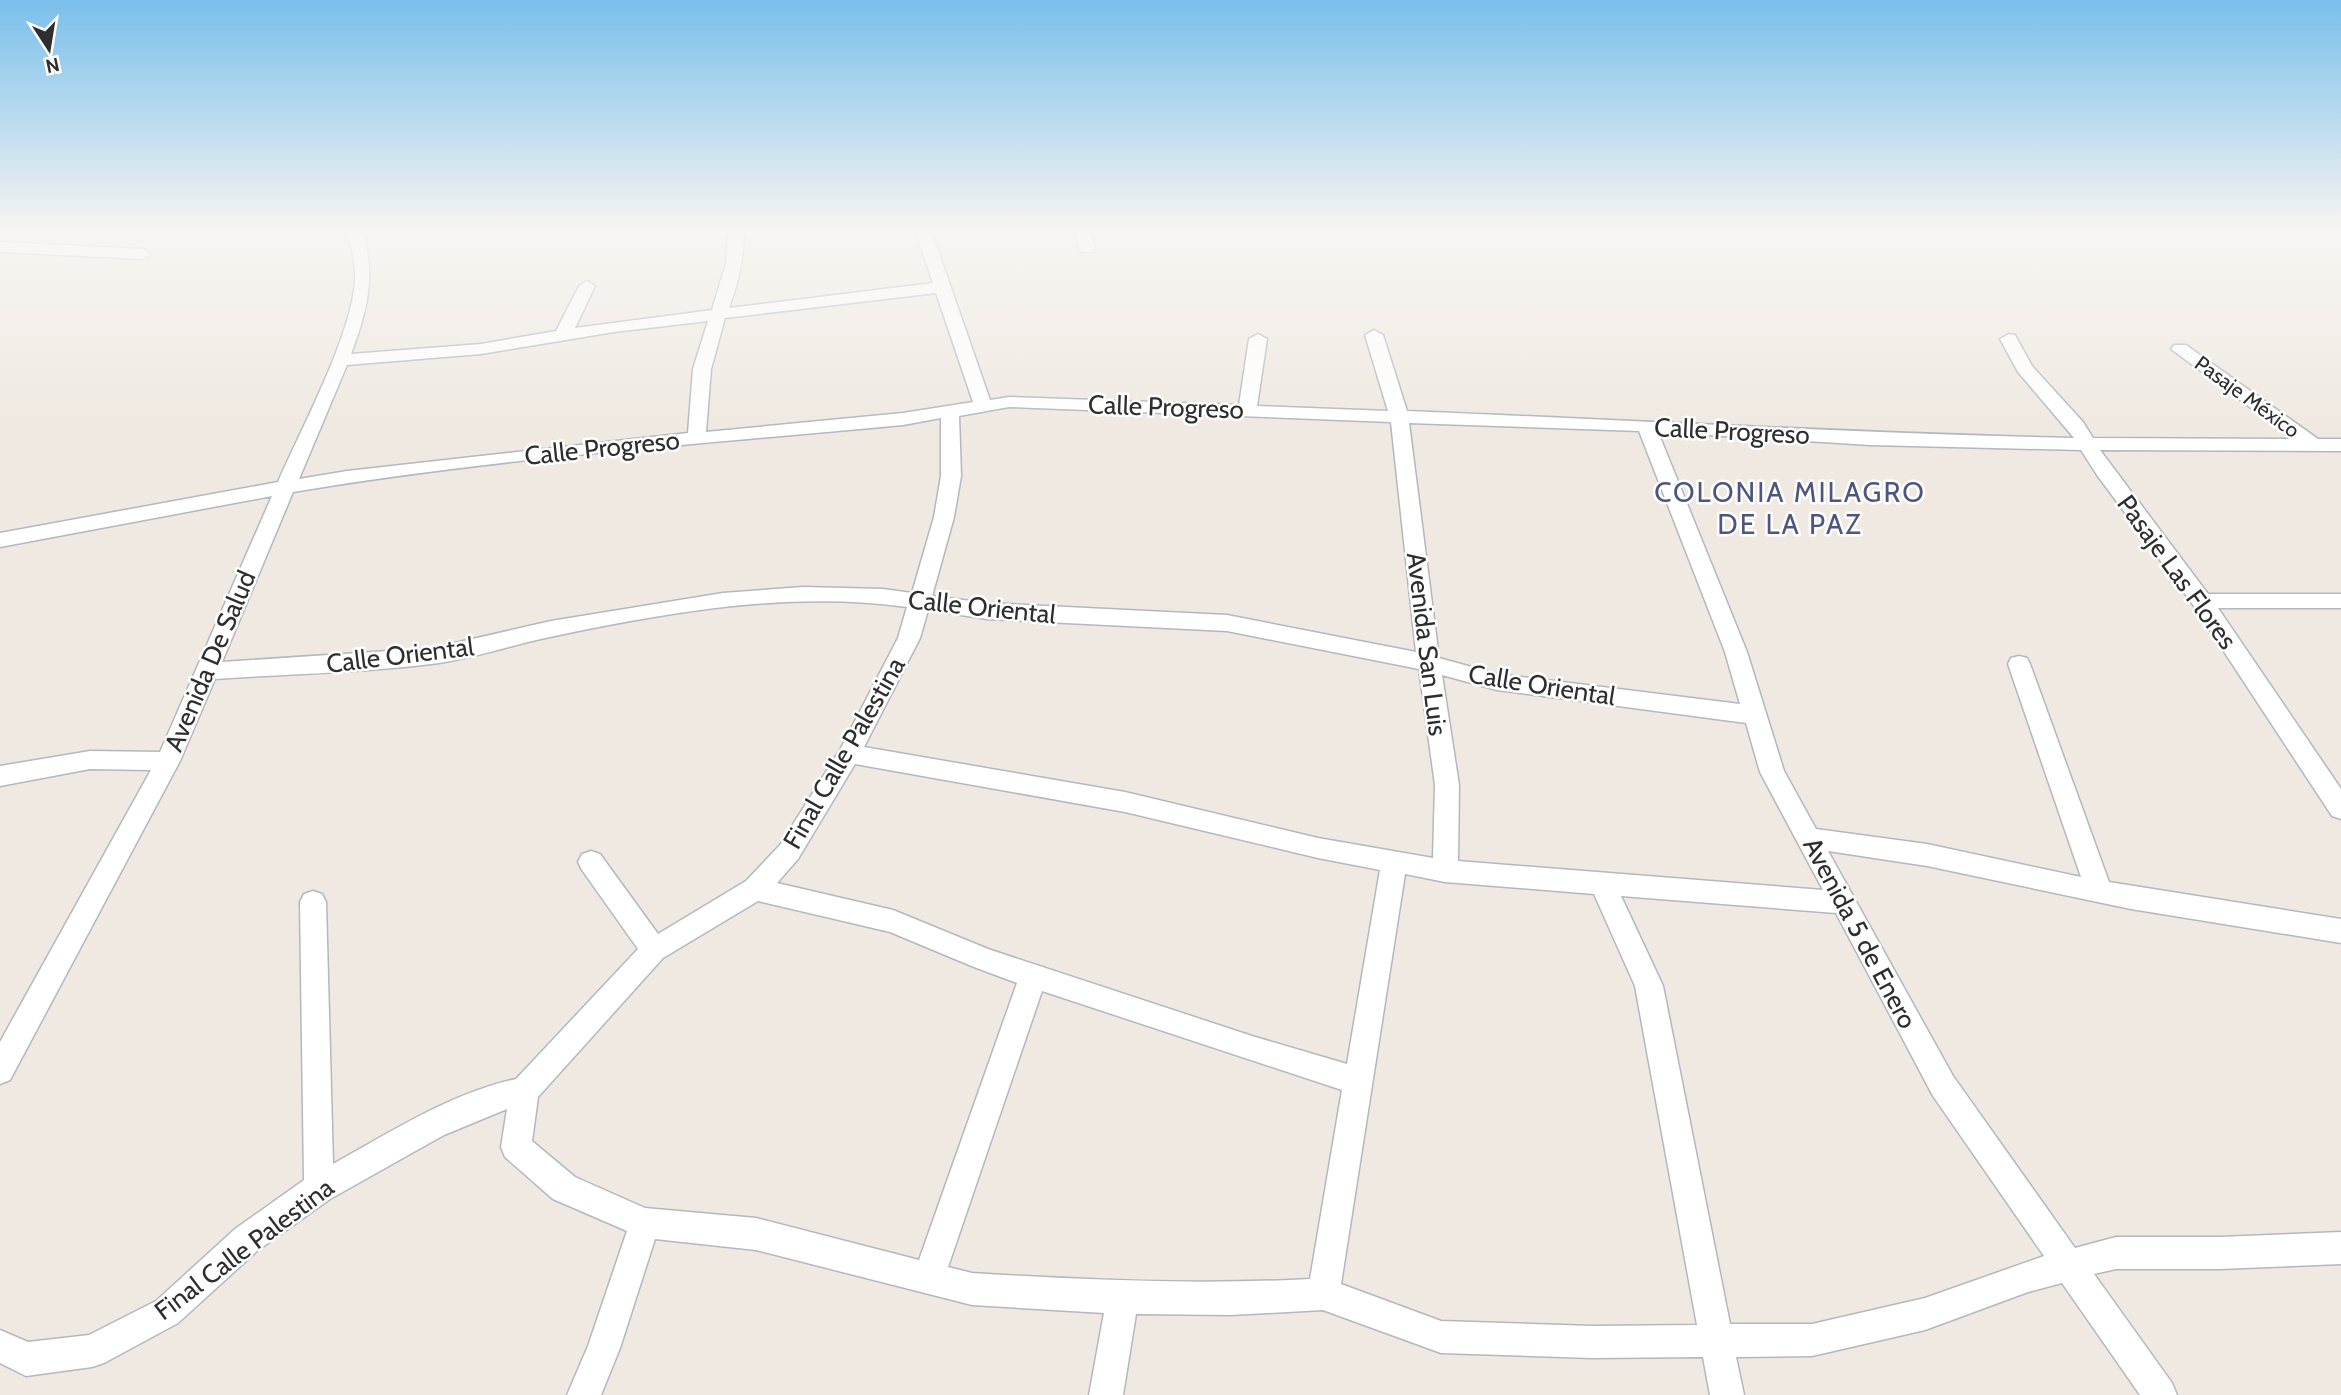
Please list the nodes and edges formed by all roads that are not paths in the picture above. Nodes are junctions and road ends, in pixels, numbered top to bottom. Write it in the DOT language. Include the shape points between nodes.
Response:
graph roads {
  1 [pos="362,298"];
  2 [pos="581,298"];
  3 [pos="724,298"];
  4 [pos="846,298"];
  5 [pos="945,298"];
  6 [pos="719,313"];
  7 [pos="563,335"];
  8 [pos="1374,335"];
  9 [pos="1258,339"];
  10 [pos="2009,339"];
  11 [pos="2180,349"];
  12 [pos="340,360"];
  13 [pos="983,407"];
  14 [pos="1247,411"];
  15 [pos="950,413"];
  16 [pos="1399,416"];
  17 [pos="1646,426"];
  18 [pos="697,438"];
  19 [pos="2088,444"];
  20 [pos="2314,446"];
  21 [pos="2341,446"];
  22 [pos="284,488"];
  23 [pos="0,540"];
  24 [pos="919,601"];
  25 [pos="2203,601"];
  26 [pos="2341,601"];
  27 [pos="1428,663"];
  28 [pos="2019,664"];
  29 [pos="206,671"];
  30 [pos="1755,715"];
  31 [pos="849,754"];
  32 [pos="168,761"];
  33 [pos="0,776"];
  34 [pos="2341,809"];
  35 [pos="1809,838"];
  36 [pos="591,862"];
  37 [pos="1394,863"];
  38 [pos="1446,872"];
  39 [pos="1603,886"];
  40 [pos="755,889"];
  41 [pos="2099,891"];
  42 [pos="313,902"];
  43 [pos="1844,903"];
  44 [pos="2341,931"];
  45 [pos="654,950"];
  46 [pos="1033,976"];
  47 [pos="0,1070"];
  48 [pos="1358,1081"];
  49 [pos="524,1091"];
  50 [pos="319,1188"];
  51 [pos="645,1223"];
  52 [pos="2341,1248"];
  53 [pos="2069,1265"];
  54 [pos="928,1278"];
  55 [pos="1323,1294"];
  56 [pos="1124,1298"];
  57 [pos="1717,1341"];
  58 [pos="0,1346"];
  59 [pos="584,1395"];
  60 [pos="1106,1395"];
  61 [pos="1727,1395"];
  62 [pos="2160,1395"];
  1 -- 12 [label="street, Avenida De Salud"];
  2 -- 7 [label="street"];
  3 -- 6 [label="street"];
  4 -- 6 [label="street"];
  5 -- 13 [label="street"];
  6 -- 7 [label="street"];
  6 -- 18 [label="street" via="699,379"];
  7 -- 12 [label="street" via="481,349"];
  8 -- 16 [label="street, Avenida San Luis"];
  9 -- 14 [label="street"];
  10 -- 19 [label="street, Pasaje Las Flores" via="2024,368"];
  11 -- 20 [label="street, Pasaje México"];
  12 -- 22 [label="street, Avenida De Salud"];
  13 -- 14 [label="street, Calle Progreso" via="1009,402"];
  13 -- 15 [label="street, Calle Progreso"];
  14 -- 16 [label="street, Calle Progreso"];
  15 -- 18 [label="street, Calle Progreso"];
  15 -- 24 [label="street, Final Calle Palestina" via="951,476"];
  16 -- 17 [label="street, Calle Progreso"];
  16 -- 27 [label="street, Avenida San Luis"];
  17 -- 19 [label="street, Calle Progreso"];
  17 -- 30 [label="street, Avenida 5 de Enero" via="1736,652"];
  18 -- 22 [label="street, Calle Progreso"];
  19 -- 20 [label="street, Calle Progreso"];
  19 -- 25 [label="street, Pasaje Las Flores"];
  20 -- 21 [label="street, Calle Progreso"];
  22 -- 23 [label="street, Calle Progreso"];
  22 -- 29 [label="street, Avenida De Salud"];
  24 -- 27 [label="street, Calle Oriental" via="987,611 1227,623"];
  24 -- 29 [label="street, Calle Oriental" via="803,594 723,600 551,629 433,656"];
  24 -- 31 [label="street, Final Calle Palestina" via="909,638"];
  25 -- 26 [label="street"];
  25 -- 34 [label="street, Pasaje Las Flores"];
  27 -- 30 [label="street, Calle Oriental" via="1497,681"];
  27 -- 38 [label="street, Avenida San Luis" via="1447,786"];
  28 -- 41 [label="street"];
  29 -- 32 [label="street, Avenida De Salud"];
  30 -- 35 [label="street, Avenida 5 de Enero" via="1772,772"];
  31 -- 37 [label="street" via="1125,802"];
  31 -- 40 [label="street, Final Calle Palestina" via="789,852"];
  32 -- 33 [label="street" via="90,760"];
  32 -- 47 [label="street, Avenida De Salud"];
  35 -- 41 [label="street" via="1927,855"];
  35 -- 43 [label="street, Avenida 5 de Enero"];
  36 -- 45 [label="street"];
  37 -- 38 [label="street"];
  37 -- 48 [label="street"];
  38 -- 39 [label="street"];
  39 -- 43 [label="street"];
  39 -- 57 [label="street" via="1649,986"];
  40 -- 45 [label="street, Final Calle Palestina"];
  40 -- 46 [label="street" via="893,921"];
  41 -- 44 [label="street"];
  42 -- 50 [label="street"];
  43 -- 53 [label="street, Avenida 5 de Enero" via="1942,1086"];
  45 -- 49 [label="street, Final Calle Palestina"];
  46 -- 48 [label="street"];
  46 -- 54 [label="street"];
  48 -- 55 [label="street"];
  49 -- 50 [label="street, Final Calle Palestina" via="493,1098 434,1125"];
  49 -- 51 [label="street" via="516,1147 564,1188"];
  50 -- 58 [label="street, Final Calle Palestina" via="246,1240 167,1312 92,1351 26,1359"];
  51 -- 54 [label="street" via="756,1234"];
  51 -- 59 [label="street"];
  52 -- 53 [label="street" via="2116,1253"];
  53 -- 57 [label="street" via="1925,1314 1812,1340"];
  53 -- 62 [label="street, Avenida 5 de Enero"];
  54 -- 56 [label="street" via="972,1289"];
  55 -- 56 [label="street"];
  55 -- 57 [label="street" via="1441,1337"];
  56 -- 60 [label="street"];
  57 -- 61 [label="street"];
}
